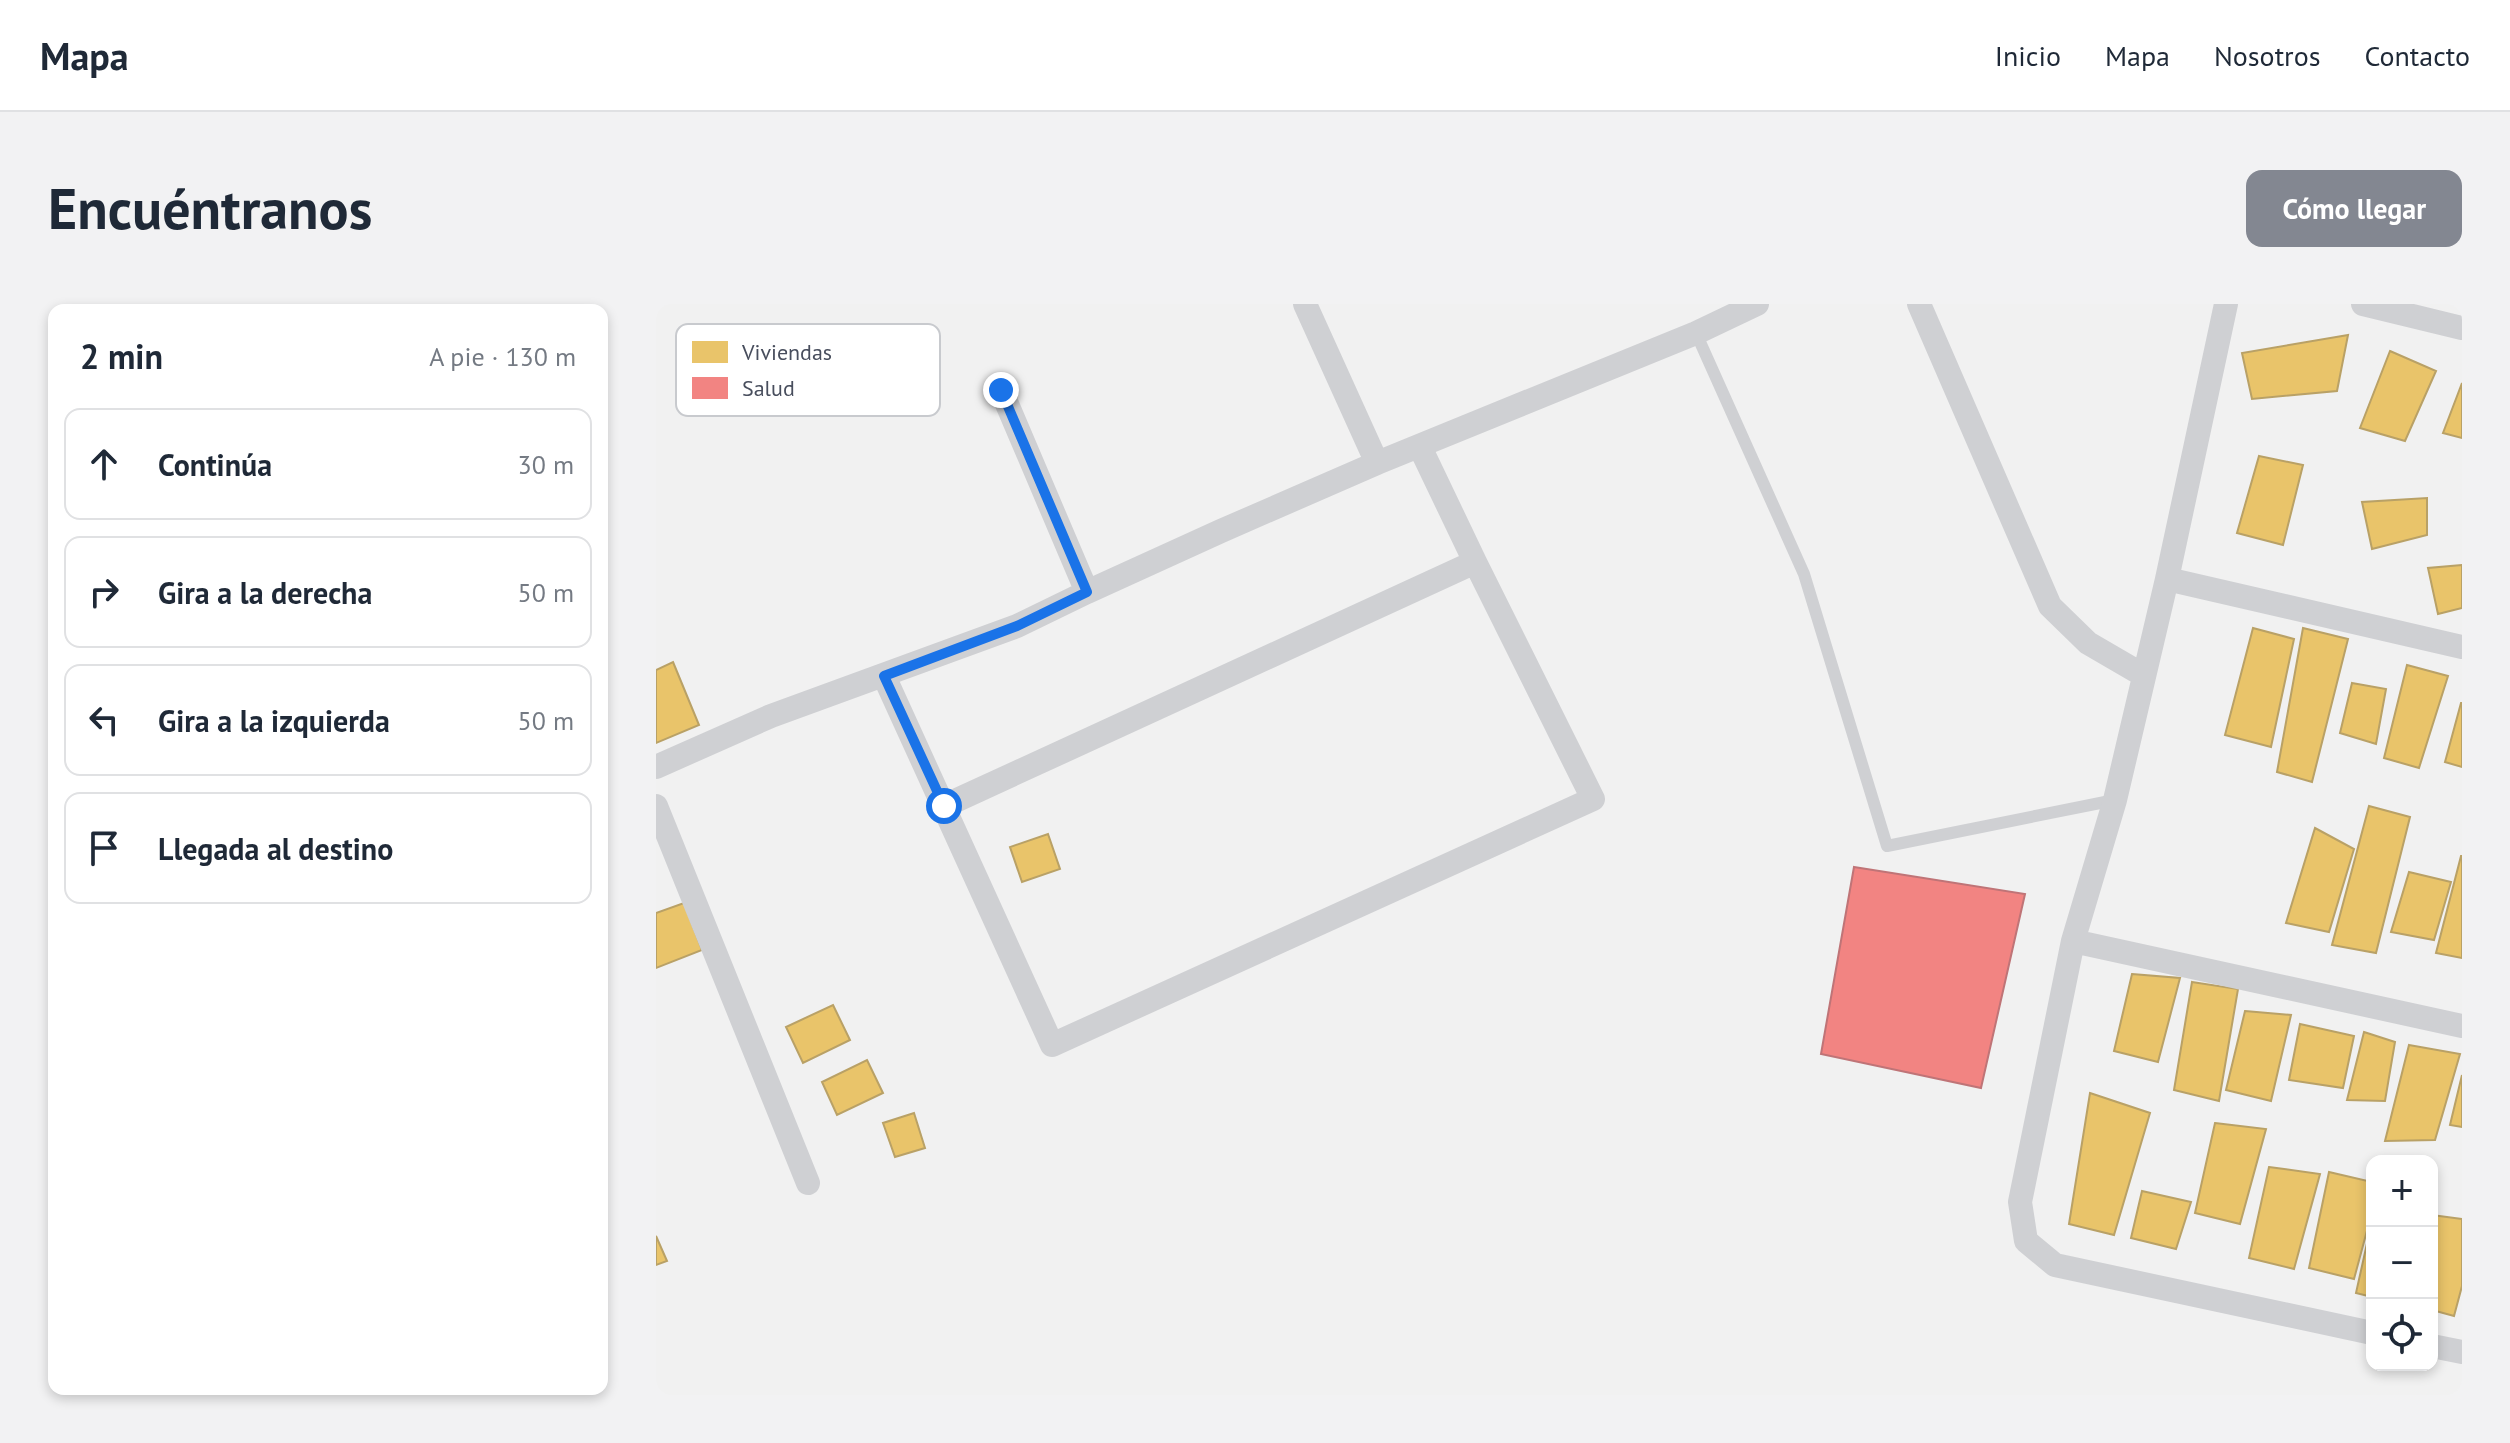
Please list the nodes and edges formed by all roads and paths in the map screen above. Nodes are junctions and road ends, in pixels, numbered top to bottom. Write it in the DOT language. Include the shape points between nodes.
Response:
graph roads {
  1 [pos="1305,304"];
  2 [pos="1757,304"];
  3 [pos="1919,304"];
  4 [pos="2226,304"];
  5 [pos="2363,304"];
  6 [pos="2462,328"];
  7 [pos="1696,333"];
  8 [pos="1001,390"];
  9 [pos="1420,447"];
  10 [pos="1377,463"];
  11 [pos="1475,562"];
  12 [pos="2167,579"];
  13 [pos="1087,592"];
  14 [pos="2462,647"];
  15 [pos="2143,675"];
  16 [pos="884,676"];
  17 [pos="656,767"];
  18 [pos="2115,800"];
  19 [pos="656,806"];
  20 [pos="944,806"];
  21 [pos="2073,941"];
  22 [pos="2462,1026"];
  23 [pos="808,1183"];
  24 [pos="2366,1332"];
  25 [pos="2438,1347"];
  26 [pos="2462,1352"];
  1 -- 10 [label="street"];
  2 -- 7 [label="street"];
  3 -- 15 [label="street" via="2050,606 2088,643"];
  4 -- 12 [label="street"];
  5 -- 6 [label="street"];
  7 -- 9 [label="street"];
  7 -- 18 [label="lane" via="1804,574 1887,846"];
  8 -- 13 [label="street"];
  9 -- 10 [label="street"];
  9 -- 11 [label="street"];
  10 -- 13 [label="street"];
  11 -- 20 [label="street"];
  11 -- 20 [label="street" via="1593,799 1052,1045"];
  12 -- 14 [label="street"];
  12 -- 15 [label="street"];
  13 -- 16 [label="street" via="1017,626"];
  15 -- 18 [label="street"];
  16 -- 17 [label="street" via="771,716"];
  16 -- 20 [label="street"];
  18 -- 21 [label="street"];
  19 -- 23 [label="street"];
  21 -- 22 [label="street"];
  21 -- 24 [label="street" via="2020,1202 2026,1241 2055,1265"];
  25 -- 26 [label="street"];
}
